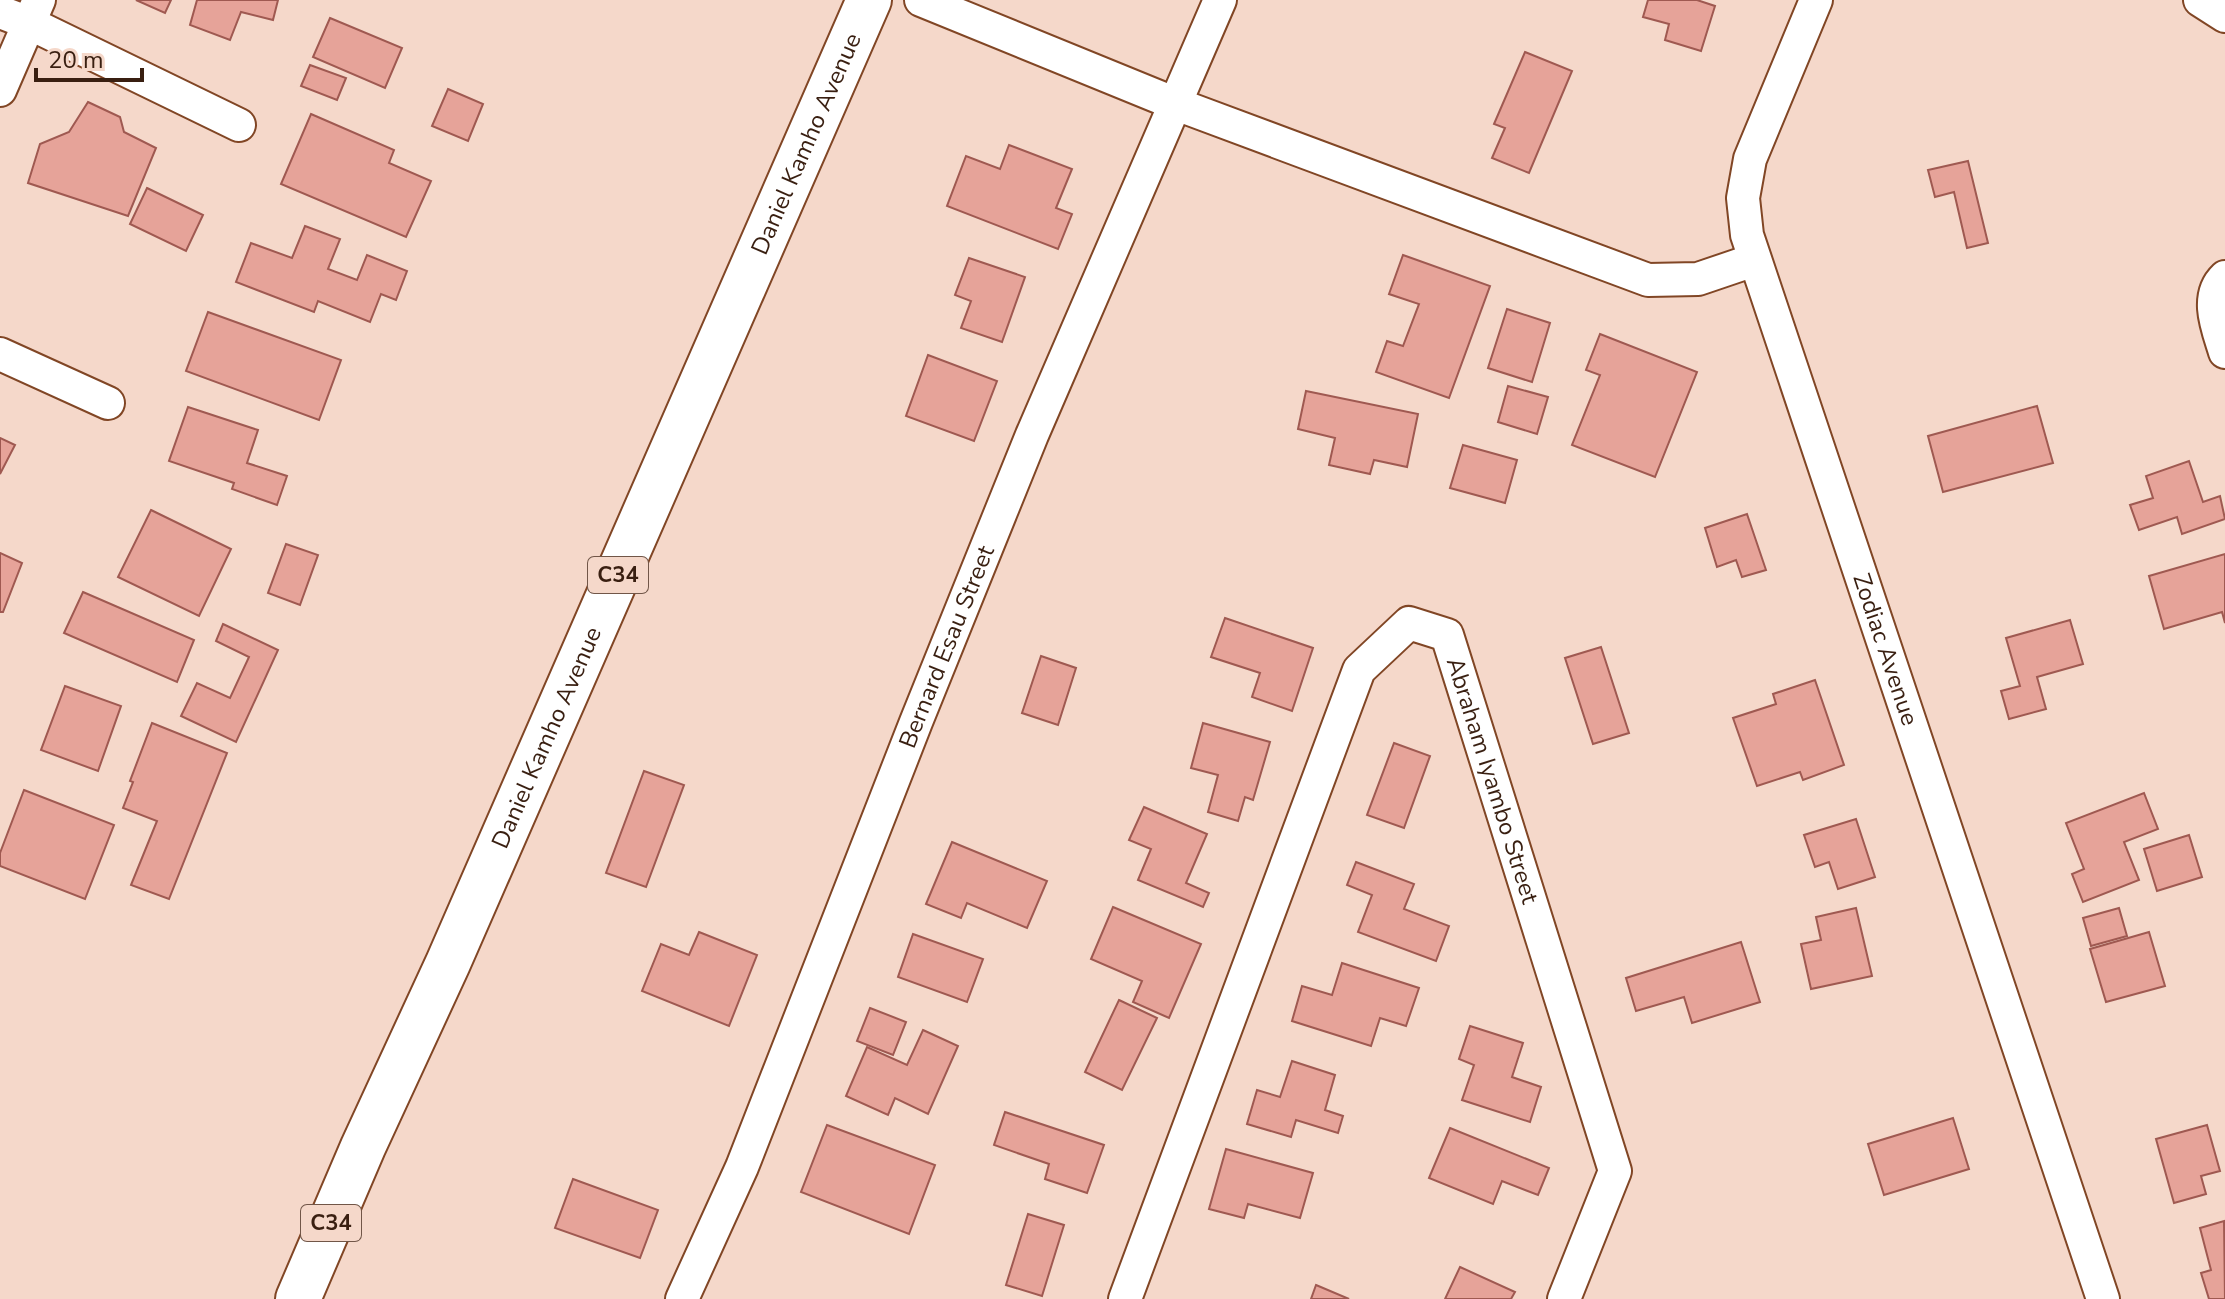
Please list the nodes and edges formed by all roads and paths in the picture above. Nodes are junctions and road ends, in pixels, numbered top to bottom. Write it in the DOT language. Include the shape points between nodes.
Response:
graph roads {
  1 [pos="869,0"];
  2 [pos="921,0"];
  3 [pos="1220,0"];
  4 [pos="1816,0"];
  5 [pos="2200,0"];
  6 [pos="23,12"];
  7 [pos="2225,16"];
  8 [pos="0,90"];
  9 [pos="1176,104"];
  10 [pos="239,125"];
  11 [pos="1754,260"];
  12 [pos="2225,277"];
  13 [pos="2225,352"];
  14 [pos="0,354"];
  15 [pos="108,403"];
  16 [pos="298,1299"];
  17 [pos="682,1299"];
  18 [pos="1125,1299"];
  19 [pos="1564,1299"];
  20 [pos="2103,1299"];
  1 -- 16 [label="main road, Daniel Kamho Avenue / C34"];
  2 -- 9 [label="street"];
  3 -- 9 [label="street, Bernard Esau Street"];
  4 -- 11 [label="street, Zodiac Avenue" via="1750,159 1743,198"];
  5 -- 7 [label="street"];
  6 -- 8 [label="street"];
  6 -- 10 [label="street"];
  9 -- 11 [label="street" via="1648,280 1698,279"];
  9 -- 17 [label="street, Bernard Esau Street" via="1032,435 742,1167"];
  11 -- 20 [label="street, Zodiac Avenue"];
  12 -- 13 [label="street" via="2213,312"];
  14 -- 15 [label="street"];
  18 -- 19 [label="street, Abraham Iyambo Street" via="1359,670 1409,623 1447,635 1615,1171"];
}
